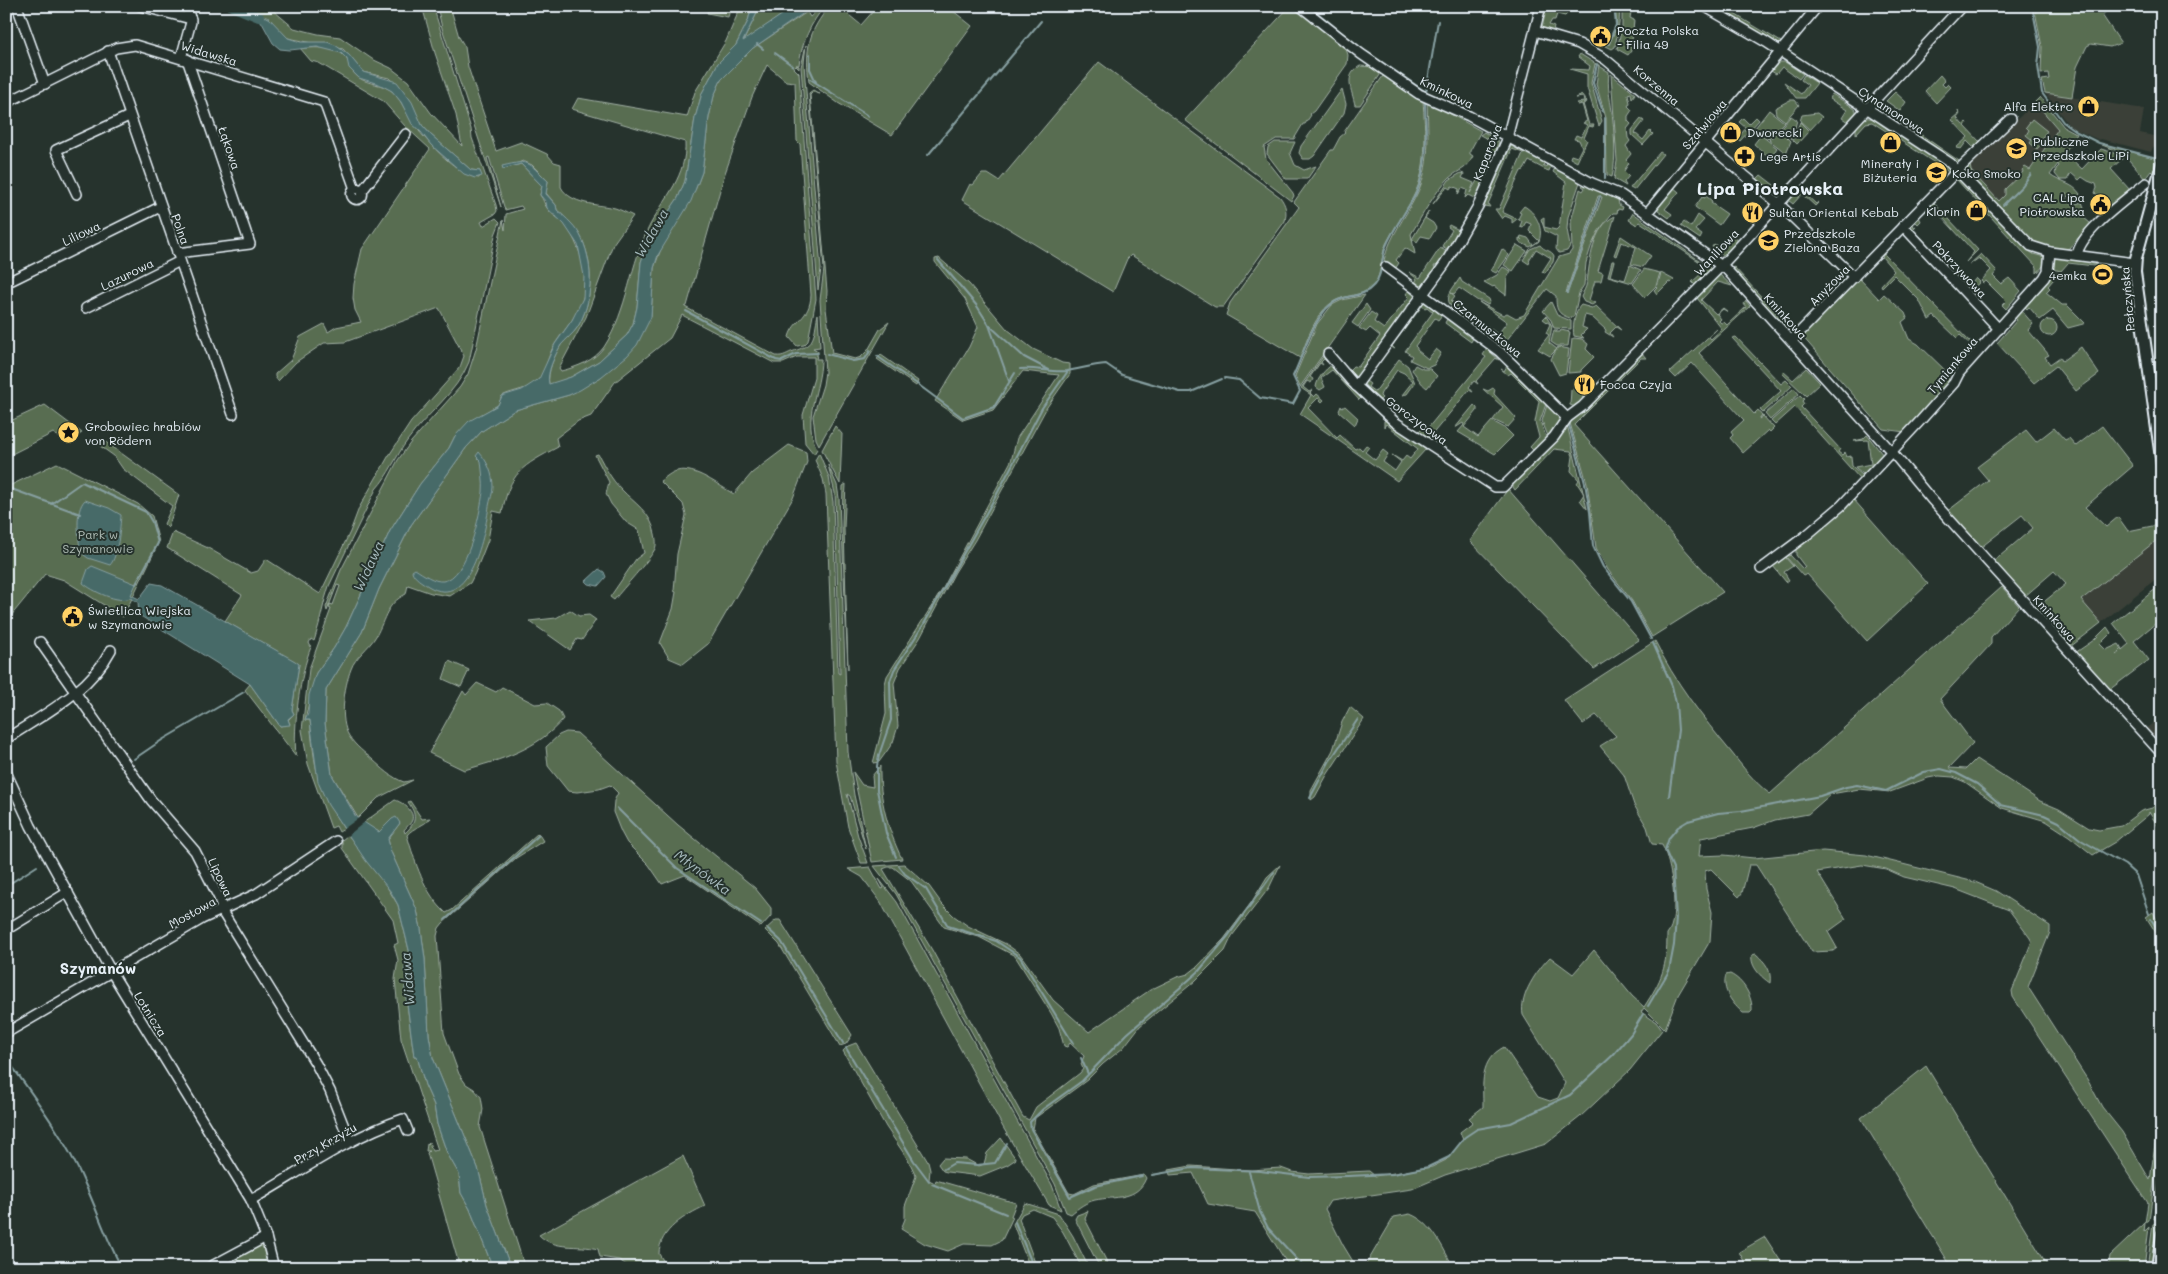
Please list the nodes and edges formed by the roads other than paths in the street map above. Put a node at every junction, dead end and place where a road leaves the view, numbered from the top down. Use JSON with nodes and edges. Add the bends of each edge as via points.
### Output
{"nodes":[{"id":1,"x":17,"y":6,"type":"edge"},
{"id":2,"x":140,"y":6,"type":"edge"},
{"id":3,"x":187,"y":6,"type":"edge"},
{"id":4,"x":1300,"y":6,"type":"edge"},
{"id":5,"x":1541,"y":6,"type":"edge"},
{"id":6,"x":1704,"y":6,"type":"edge"},
{"id":7,"x":1818,"y":6,"type":"edge"},
{"id":8,"x":1962,"y":6,"type":"edge"},
{"id":9,"x":191,"y":19,"type":"junction"},
{"id":10,"x":1535,"y":31,"type":"junction"},
{"id":11,"x":108,"y":51,"type":"junction"},
{"id":12,"x":1780,"y":52,"type":"junction"},
{"id":13,"x":184,"y":59,"type":"junction"},
{"id":14,"x":44,"y":84,"type":"junction"},
{"id":15,"x":6,"y":103,"type":"edge"},
{"id":16,"x":1866,"y":108,"type":"junction"},
{"id":17,"x":129,"y":116,"type":"junction"},
{"id":18,"x":2011,"y":119,"type":"dead end"},
{"id":19,"x":406,"y":134,"type":"dead end"},
{"id":20,"x":1507,"y":137,"type":"junction"},
{"id":21,"x":1705,"y":142,"type":"junction"},
{"id":22,"x":2162,"y":164,"type":"edge"},
{"id":23,"x":1958,"y":170,"type":"junction"},
{"id":24,"x":2146,"y":183,"type":"dead end"},
{"id":25,"x":77,"y":194,"type":"dead end"},
{"id":26,"x":1779,"y":204,"type":"junction"},
{"id":27,"x":160,"y":207,"type":"junction"},
{"id":28,"x":1647,"y":213,"type":"junction"},
{"id":29,"x":1903,"y":226,"type":"junction"},
{"id":30,"x":250,"y":244,"type":"joint"},
{"id":31,"x":2050,"y":252,"type":"junction"},
{"id":32,"x":2077,"y":255,"type":"junction"},
{"id":33,"x":179,"y":257,"type":"junction"},
{"id":34,"x":2135,"y":263,"type":"junction"},
{"id":35,"x":1722,"y":265,"type":"junction"},
{"id":36,"x":1386,"y":267,"type":"dead end"},
{"id":37,"x":1854,"y":277,"type":"junction"},
{"id":38,"x":12,"y":280,"type":"dead end"},
{"id":39,"x":1424,"y":294,"type":"junction"},
{"id":40,"x":86,"y":308,"type":"dead end"},
{"id":41,"x":1999,"y":328,"type":"junction"},
{"id":42,"x":1792,"y":340,"type":"junction"},
{"id":43,"x":1328,"y":354,"type":"dead end"},
{"id":44,"x":1356,"y":386,"type":"junction"},
{"id":45,"x":233,"y":414,"type":"dead end"},
{"id":46,"x":1567,"y":418,"type":"junction"},
{"id":47,"x":1892,"y":452,"type":"junction"},
{"id":48,"x":2162,"y":465,"type":"edge"},
{"id":49,"x":1503,"y":487,"type":"joint"},
{"id":50,"x":1761,"y":569,"type":"dead end"},
{"id":51,"x":40,"y":642,"type":"dead end"},
{"id":52,"x":111,"y":650,"type":"dead end"},
{"id":53,"x":77,"y":692,"type":"junction"},
{"id":54,"x":6,"y":739,"type":"edge"},
{"id":55,"x":2162,"y":754,"type":"edge"},
{"id":56,"x":6,"y":772,"type":"edge"},
{"id":57,"x":336,"y":841,"type":"dead end"},
{"id":58,"x":68,"y":892,"type":"junction"},
{"id":59,"x":222,"y":909,"type":"junction"},
{"id":60,"x":6,"y":930,"type":"edge"},
{"id":61,"x":112,"y":973,"type":"junction"},
{"id":62,"x":6,"y":1033,"type":"edge"},
{"id":63,"x":408,"y":1131,"type":"dead end"},
{"id":64,"x":350,"y":1142,"type":"junction"},
{"id":65,"x":251,"y":1200,"type":"junction"},
{"id":66,"x":2162,"y":1235,"type":"edge"},
{"id":67,"x":266,"y":1237,"type":"junction"},
{"id":68,"x":208,"y":1268,"type":"edge"},
{"id":69,"x":274,"y":1268,"type":"edge"},
{"id":70,"x":2157,"y":1268,"type":"edge"}],
"edges":[{"from":1,"to":14,"type":"street"},
{"from":2,"to":9,"type":"street"},
{"from":3,"to":9,"type":"street"},
{"from":4,"to":20,"type":"street","name":"Kminkowa","via":[[1347,45],[1419,94]]},
{"from":5,"to":10,"type":"street","name":"Kaparowa"},
{"from":6,"to":12,"type":"street","name":"Cynamonowa"},
{"from":7,"to":12,"type":"street","name":"Szałwiowa"},
{"from":8,"to":16,"type":"street","name":"Waniliowa"},
{"from":9,"to":13,"type":"street"},
{"from":10,"to":20,"type":"street","name":"Kaparowa"},
{"from":10,"to":21,"type":"street","name":"Korzenna","via":[[1579,44],[1600,55]]},
{"from":11,"to":13,"type":"street","name":"Widawska","via":[[135,45]]},
{"from":11,"to":14,"type":"street","name":"Widawska"},
{"from":11,"to":17,"type":"street","name":"Polna"},
{"from":12,"to":16,"type":"street","name":"Cynamonowa"},
{"from":12,"to":21,"type":"street","name":"Szałwiowa"},
{"from":13,"to":19,"type":"street","name":"Widawska","via":[[324,102],[358,190]]},
{"from":13,"to":30,"type":"street","name":"Łąkowa"},
{"from":14,"to":15,"type":"street","name":"Widawska"},
{"from":16,"to":23,"type":"street","name":"Cynamonowa"},
{"from":16,"to":26,"type":"street","name":"Waniliowa"},
{"from":17,"to":25,"type":"street","via":[[56,150]]},
{"from":17,"to":27,"type":"street","name":"Polna"},
{"from":18,"to":23,"type":"street","name":"Anyżowa"},
{"from":20,"to":28,"type":"street","name":"Kminkowa","via":[[1621,196]]},
{"from":20,"to":39,"type":"street","name":"Kaparowa","via":[[1475,213]]},
{"from":21,"to":26,"type":"street","name":"Korzenna"},
{"from":21,"to":28,"type":"street","name":"Szałwiowa"},
{"from":22,"to":34,"type":"main road","name":"Pełczyńska"},
{"from":23,"to":29,"type":"street","name":"Anyżowa"},
{"from":23,"to":31,"type":"street","name":"Cynamonowa","via":[[2027,244]]},
{"from":24,"to":32,"type":"street","via":[[2085,237]]},
{"from":26,"to":35,"type":"street","name":"Waniliowa"},
{"from":26,"to":37,"type":"street","name":"Korzenna"},
{"from":27,"to":33,"type":"street","name":"Polna"},
{"from":27,"to":38,"type":"street","name":"Liliowa"},
{"from":28,"to":35,"type":"street","name":"Kminkowa"},
{"from":29,"to":37,"type":"street","name":"Anyżowa"},
{"from":29,"to":41,"type":"street","name":"Pokrzywowa"},
{"from":30,"to":33,"type":"street","name":"Lazurowa"},
{"from":31,"to":32,"type":"street"},
{"from":31,"to":41,"type":"street","name":"Tymiankowa","via":[[2046,275]]},
{"from":32,"to":34,"type":"street"},
{"from":33,"to":40,"type":"street","name":"Lazurowa"},
{"from":33,"to":45,"type":"street","name":"Polna"},
{"from":34,"to":48,"type":"main road","name":"Pełczyńska","via":[[2136,290]]},
{"from":35,"to":42,"type":"street","name":"Kminkowa"},
{"from":35,"to":46,"type":"street","name":"Waniliowa","via":[[1583,406]]},
{"from":36,"to":39,"type":"street","name":"Czarnuszkowa"},
{"from":37,"to":42,"type":"street","name":"Anyżowa"},
{"from":39,"to":44,"type":"street","name":"Kaparowa"},
{"from":39,"to":46,"type":"street","name":"Czarnuszkowa","via":[[1500,352]]},
{"from":41,"to":47,"type":"street","name":"Tymiankowa"},
{"from":42,"to":47,"type":"street","name":"Kminkowa"},
{"from":43,"to":44,"type":"street","name":"Gorczycowa"},
{"from":44,"to":49,"type":"street","name":"Gorczycowa","via":[[1413,435],[1495,487]]},
{"from":46,"to":49,"type":"street","name":"Waniliowa","via":[[1554,437]]},
{"from":47,"to":50,"type":"street","name":"Tymiankowa","via":[[1838,508]]},
{"from":47,"to":55,"type":"street","name":"Kminkowa","via":[[1931,500]]},
{"from":51,"to":53,"type":"street","name":"Lipowa"},
{"from":52,"to":53,"type":"street","via":[[100,668]]},
{"from":53,"to":54,"type":"street"},
{"from":53,"to":59,"type":"street","name":"Lipowa","via":[[151,800],[195,851]]},
{"from":56,"to":58,"type":"street","name":"Lotnicza","via":[[31,826]]},
{"from":57,"to":59,"type":"street","name":"Mostowa","via":[[256,894]]},
{"from":58,"to":60,"type":"street"},
{"from":58,"to":61,"type":"street","name":"Lotnicza"},
{"from":59,"to":61,"type":"street","name":"Mostowa"},
{"from":59,"to":64,"type":"street","name":"Lipowa","via":[[316,1064]]},
{"from":61,"to":62,"type":"street","name":"Mostowa"},
{"from":61,"to":65,"type":"street","name":"Lotnicza"},
{"from":63,"to":64,"type":"street","name":"Przy Krzyżu","via":[[403,1119]]},
{"from":64,"to":65,"type":"street","name":"Przy Krzyżu"},
{"from":65,"to":67,"type":"street","name":"Lotnicza"},
{"from":66,"to":70,"type":"main road"},
{"from":67,"to":68,"type":"street"},
{"from":67,"to":69,"type":"street","name":"Lotnicza"}]}
